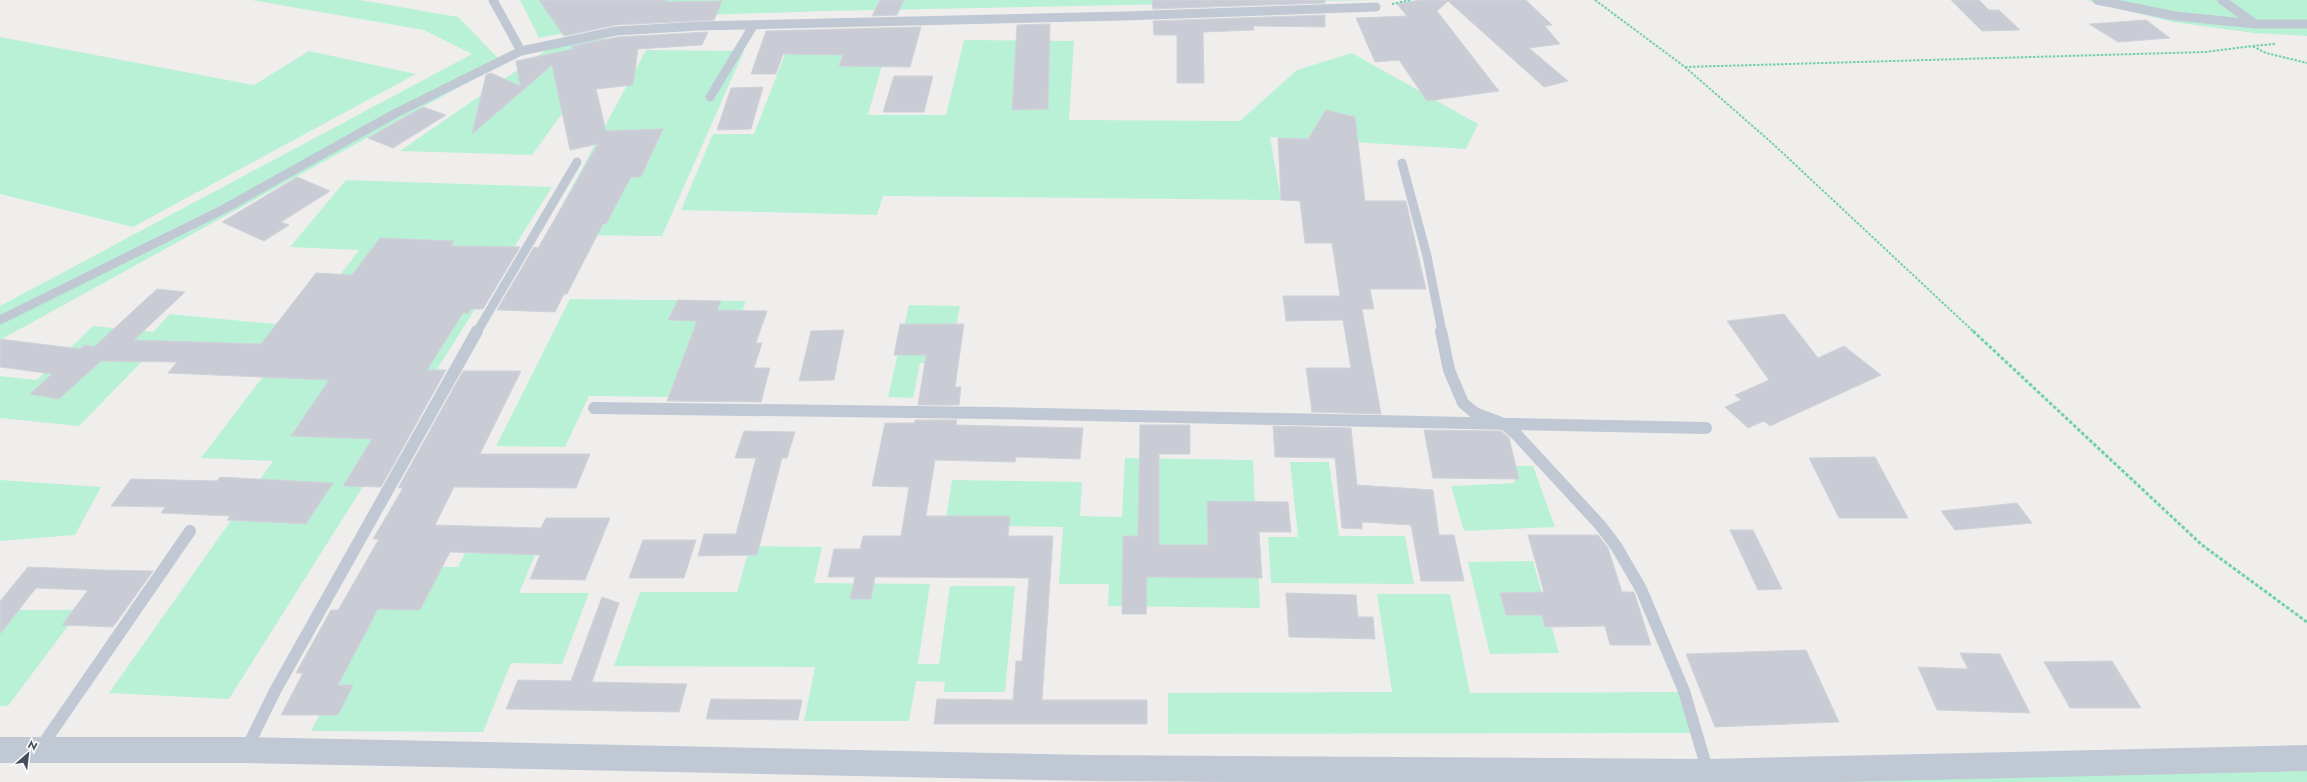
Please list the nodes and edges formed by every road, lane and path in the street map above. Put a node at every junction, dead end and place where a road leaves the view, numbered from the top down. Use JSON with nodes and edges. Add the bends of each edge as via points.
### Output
{"nodes":[{"id":1,"x":493,"y":0,"type":"edge"},
{"id":2,"x":1594,"y":0,"type":"edge"},
{"id":3,"x":2097,"y":0,"type":"edge"},
{"id":4,"x":2222,"y":0,"type":"edge"},
{"id":5,"x":1376,"y":7,"type":"dead end"},
{"id":6,"x":2254,"y":24,"type":"junction"},
{"id":7,"x":2307,"y":24,"type":"edge"},
{"id":8,"x":753,"y":26,"type":"junction"},
{"id":9,"x":2280,"y":43,"type":"dead end"},
{"id":10,"x":2252,"y":46,"type":"junction"},
{"id":11,"x":521,"y":51,"type":"junction"},
{"id":12,"x":2307,"y":63,"type":"edge"},
{"id":13,"x":1685,"y":67,"type":"junction"},
{"id":14,"x":710,"y":97,"type":"dead end"},
{"id":15,"x":577,"y":162,"type":"dead end"},
{"id":16,"x":1402,"y":163,"type":"dead end"},
{"id":17,"x":0,"y":320,"type":"edge"},
{"id":18,"x":594,"y":408,"type":"dead end"},
{"id":19,"x":1504,"y":424,"type":"junction"},
{"id":20,"x":1706,"y":428,"type":"dead end"},
{"id":21,"x":190,"y":531,"type":"dead end"},
{"id":22,"x":2307,"y":622,"type":"edge"},
{"id":23,"x":0,"y":750,"type":"edge"},
{"id":24,"x":39,"y":750,"type":"junction"},
{"id":25,"x":246,"y":750,"type":"junction"},
{"id":26,"x":2307,"y":758,"type":"edge"},
{"id":27,"x":1708,"y":772,"type":"junction"},
{"id":28,"x":1092,"y":775,"type":"edge"},
{"id":29,"x":1767,"y":777,"type":"edge"}],
"edges":[{"from":1,"to":11,"type":"lane"},
{"from":2,"to":13,"type":"path"},
{"from":3,"to":6,"type":"lane","via":[[2229,23]]},
{"from":4,"to":6,"type":"lane"},
{"from":5,"to":8,"type":"lane"},
{"from":6,"to":7,"type":"lane"},
{"from":8,"to":11,"type":"lane","via":[[616,31]]},
{"from":8,"to":14,"type":"lane"},
{"from":9,"to":10,"type":"path"},
{"from":10,"to":12,"type":"path","via":[[2266,53]]},
{"from":10,"to":13,"type":"path","via":[[2197,52]]},
{"from":11,"to":17,"type":"lane","via":[[396,113],[224,209]]},
{"from":13,"to":22,"type":"path","via":[[1772,143],[2202,545]]},
{"from":15,"to":25,"type":"lane","via":[[488,312],[275,691]]},
{"from":16,"to":19,"type":"lane","via":[[1430,269],[1449,370],[1463,403],[1475,413]]},
{"from":18,"to":19,"type":"lane"},
{"from":19,"to":20,"type":"lane"},
{"from":19,"to":27,"type":"lane","via":[[1600,525],[1616,546],[1641,589],[1684,691]]},
{"from":21,"to":24,"type":"lane"},
{"from":23,"to":24,"type":"street"},
{"from":24,"to":25,"type":"street"},
{"from":25,"to":28,"type":"street"},
{"from":26,"to":29,"type":"street"},
{"from":27,"to":28,"type":"street"},
{"from":27,"to":29,"type":"street"}]}
